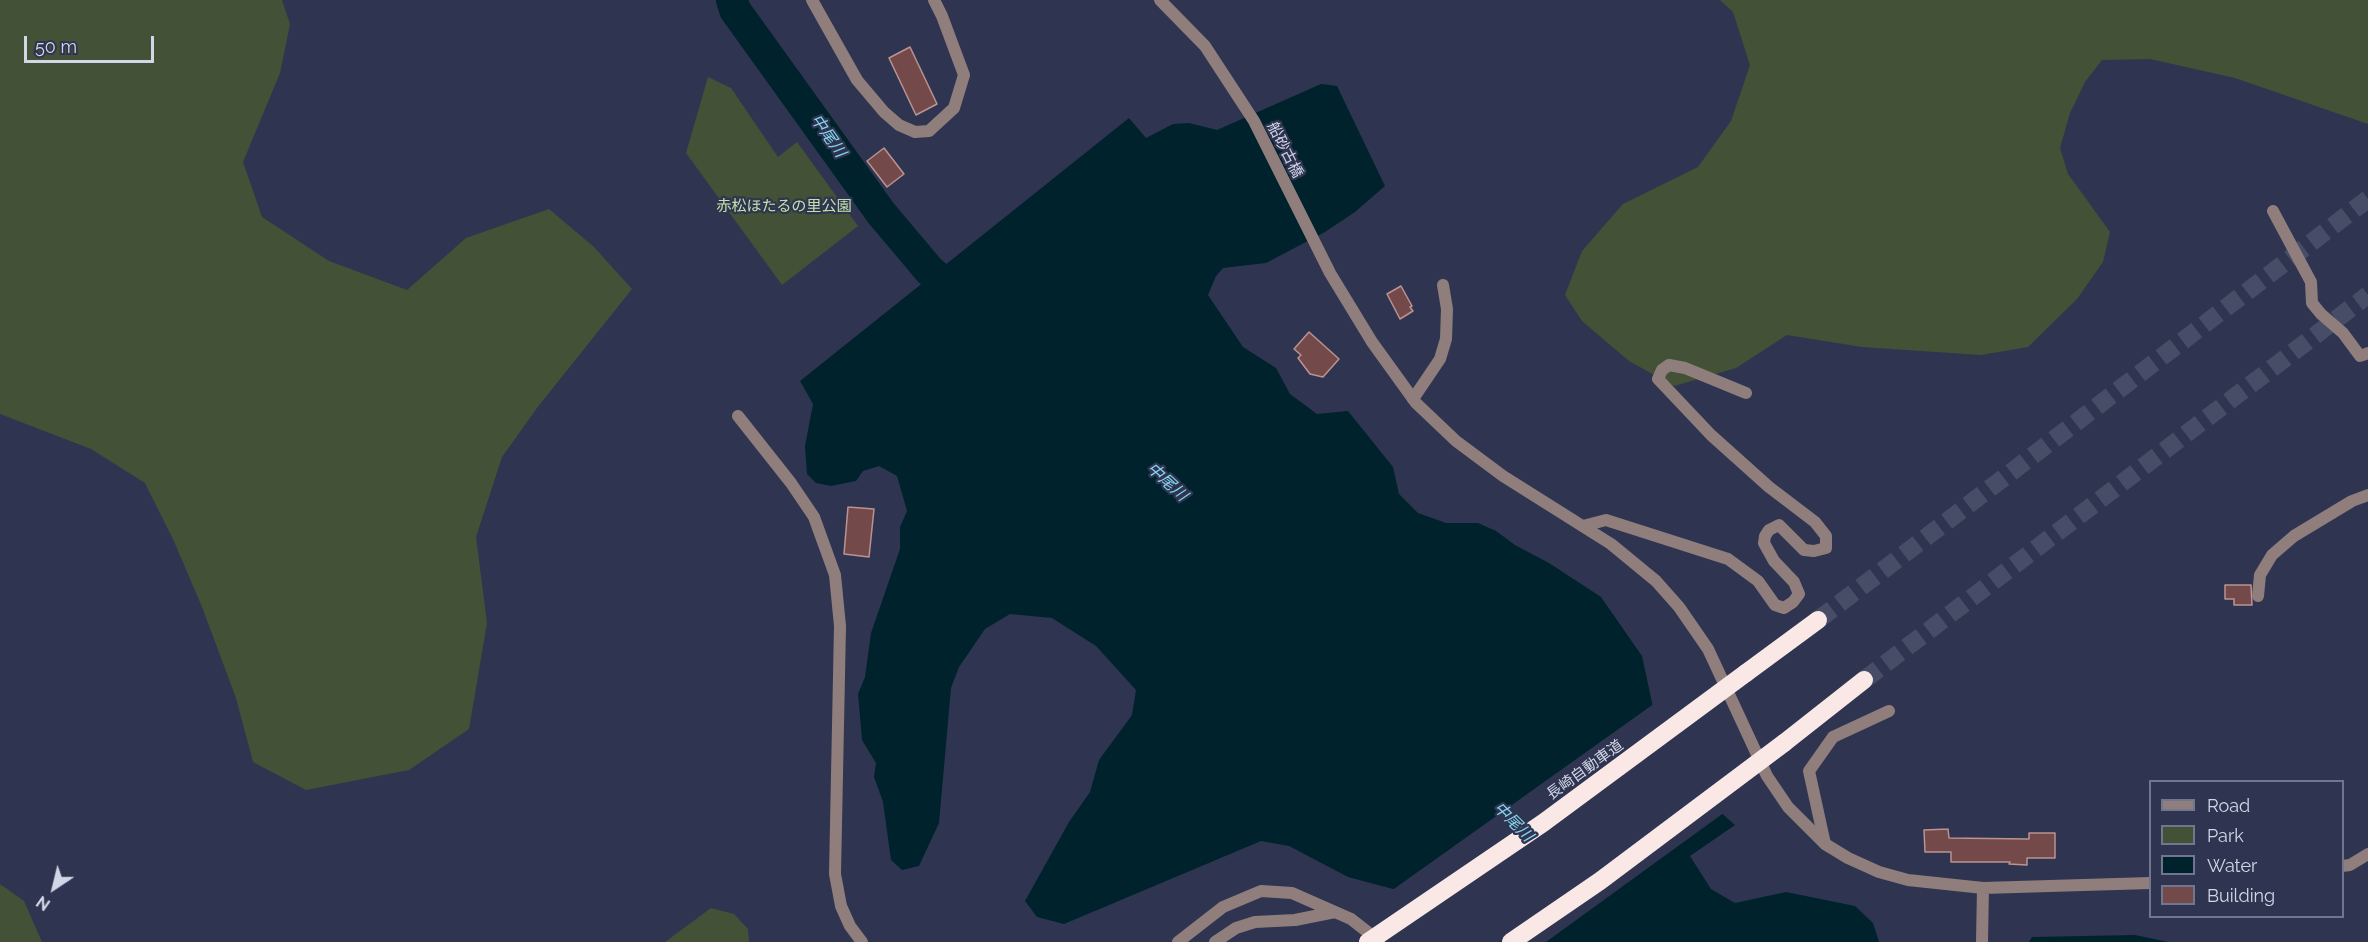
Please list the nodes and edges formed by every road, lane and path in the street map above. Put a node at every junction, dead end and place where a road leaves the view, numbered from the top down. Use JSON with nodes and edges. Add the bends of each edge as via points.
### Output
{"nodes":[{"id":1,"x":813,"y":0,"type":"edge"},
{"id":2,"x":934,"y":0,"type":"edge"},
{"id":3,"x":1160,"y":0,"type":"edge"},
{"id":4,"x":2273,"y":211,"type":"dead end"},
{"id":5,"x":1443,"y":285,"type":"dead end"},
{"id":6,"x":2368,"y":353,"type":"edge"},
{"id":7,"x":1746,"y":393,"type":"dead end"},
{"id":8,"x":1413,"y":399,"type":"junction"},
{"id":9,"x":738,"y":416,"type":"dead end"},
{"id":10,"x":2368,"y":495,"type":"edge"},
{"id":11,"x":1584,"y":526,"type":"junction"},
{"id":12,"x":2258,"y":596,"type":"dead end"},
{"id":13,"x":1818,"y":620,"type":"tunnel mouth"},
{"id":14,"x":1864,"y":680,"type":"tunnel mouth"},
{"id":15,"x":1889,"y":711,"type":"dead end"},
{"id":16,"x":1825,"y":844,"type":"junction"},
{"id":17,"x":2368,"y":854,"type":"edge"},
{"id":18,"x":2344,"y":866,"type":"edge"},
{"id":19,"x":2149,"y":883,"type":"edge"},
{"id":20,"x":1983,"y":888,"type":"junction"},
{"id":21,"x":1335,"y":912,"type":"junction"},
{"id":22,"x":862,"y":942,"type":"edge"},
{"id":23,"x":1178,"y":942,"type":"edge"},
{"id":24,"x":1215,"y":942,"type":"edge"},
{"id":25,"x":1368,"y":942,"type":"edge"},
{"id":26,"x":1379,"y":942,"type":"edge"},
{"id":27,"x":1510,"y":942,"type":"edge"},
{"id":28,"x":1982,"y":942,"type":"edge"}],
"edges":[{"from":1,"to":2,"type":"street","via":[[857,80],[884,112],[915,132],[929,131],[954,108],[964,75]]},
{"from":3,"to":8,"type":"street","name":"船砂古橋","via":[[1204,46],[1254,121],[1330,273]]},
{"from":4,"to":6,"type":"street","via":[[2311,282],[2312,303],[2360,356]]},
{"from":5,"to":8,"type":"street","via":[[1446,339],[1440,359]]},
{"from":7,"to":11,"type":"street","via":[[1669,364],[1658,379],[1711,435],[1815,522],[1826,536],[1826,548],[1814,551],[1804,550],[1779,525],[1765,536],[1764,543],[1774,561],[1794,582],[1799,594],[1793,602],[1784,608],[1775,605],[1758,581],[1728,559],[1606,520]]},
{"from":8,"to":11,"type":"street","name":"船砂古橋","via":[[1456,441],[1503,476]]},
{"from":9,"to":22,"type":"street","via":[[814,517],[835,575],[840,626],[835,874],[841,906]]},
{"from":10,"to":12,"type":"street","via":[[2294,536],[2272,555],[2260,575]]},
{"from":11,"to":16,"type":"street","name":"船砂古橋","via":[[1656,581],[1679,607],[1708,649],[1767,776],[1788,807]]},
{"from":13,"to":25,"type":"highway","name":"長崎自動車道","bridge":true,"via":[[1543,823]]},
{"from":14,"to":27,"type":"highway","bridge":true,"via":[[1600,881]]},
{"from":15,"to":16,"type":"street","via":[[1833,737],[1809,771]]},
{"from":16,"to":20,"type":"street","name":"船砂古橋","via":[[1879,872],[1908,880]]},
{"from":17,"to":18,"type":"street"},
{"from":19,"to":20,"type":"street","name":"船砂古橋"},
{"from":20,"to":28,"type":"street"},
{"from":21,"to":23,"type":"street","via":[[1292,893],[1261,891],[1223,907]]},
{"from":21,"to":24,"type":"street","via":[[1255,922],[1236,928]]},
{"from":21,"to":26,"type":"street","via":[[1351,919]]}]}
